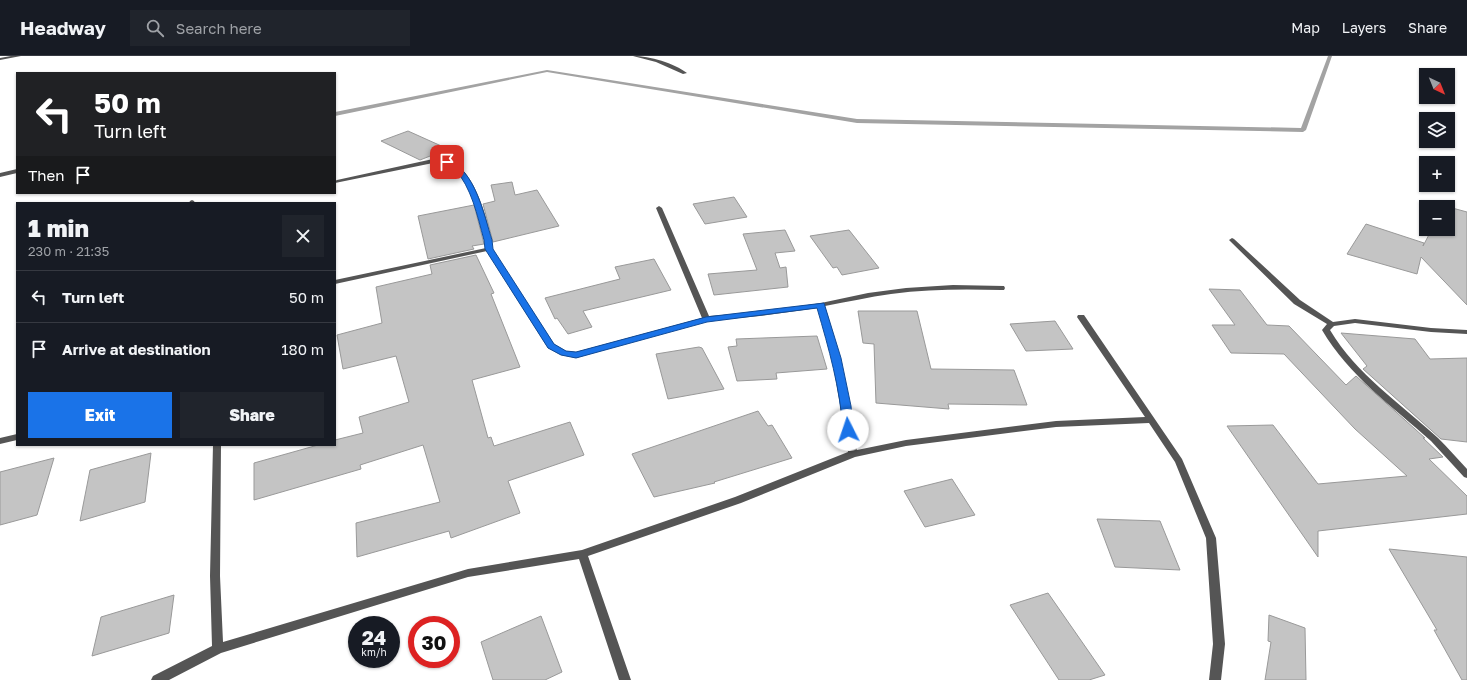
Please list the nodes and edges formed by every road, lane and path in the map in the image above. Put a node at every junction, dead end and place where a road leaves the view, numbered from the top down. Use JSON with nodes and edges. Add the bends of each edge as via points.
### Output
{"nodes":[{"id":1,"x":19,"y":56,"type":"edge"},
{"id":2,"x":635,"y":56,"type":"edge"},
{"id":3,"x":0,"y":59,"type":"edge"},
{"id":4,"x":685,"y":73,"type":"dead end"},
{"id":5,"x":16,"y":171,"type":"edge"},
{"id":6,"x":0,"y":175,"type":"edge"},
{"id":7,"x":337,"y":182,"type":"dead end"},
{"id":8,"x":659,"y":208,"type":"dead end"},
{"id":9,"x":1232,"y":240,"type":"dead end"},
{"id":10,"x":489,"y":249,"type":"junction"},
{"id":11,"x":336,"y":282,"type":"edge"},
{"id":12,"x":1001,"y":288,"type":"dead end"},
{"id":13,"x":821,"y":305,"type":"junction"},
{"id":14,"x":1081,"y":317,"type":"dead end"},
{"id":15,"x":706,"y":319,"type":"junction"},
{"id":16,"x":1332,"y":324,"type":"junction"},
{"id":17,"x":1467,"y":332,"type":"edge"},
{"id":18,"x":1151,"y":420,"type":"junction"},
{"id":19,"x":16,"y":437,"type":"edge"},
{"id":20,"x":0,"y":441,"type":"edge"},
{"id":21,"x":217,"y":446,"type":"edge"},
{"id":22,"x":853,"y":454,"type":"junction"},
{"id":23,"x":1467,"y":475,"type":"edge"},
{"id":24,"x":582,"y":554,"type":"junction"},
{"id":25,"x":218,"y":649,"type":"junction"},
{"id":26,"x":157,"y":680,"type":"edge"},
{"id":27,"x":625,"y":680,"type":"edge"},
{"id":28,"x":1215,"y":680,"type":"edge"}],
"edges":[{"from":1,"to":3,"type":"street"},
{"from":2,"to":4,"type":"street","via":[[657,61]]},
{"from":5,"to":6,"type":"street"},
{"from":7,"to":10,"type":"street","via":[[433,161],[447,162],[456,166],[471,187]]},
{"from":8,"to":15,"type":"street"},
{"from":9,"to":16,"type":"street","via":[[1296,302]]},
{"from":10,"to":11,"type":"street"},
{"from":10,"to":15,"type":"street","via":[[551,346],[564,353],[576,355]]},
{"from":12,"to":13,"type":"street","via":[[913,289]]},
{"from":13,"to":15,"type":"street"},
{"from":13,"to":22,"type":"street","via":[[836,358]]},
{"from":14,"to":18,"type":"street"},
{"from":16,"to":17,"type":"street","via":[[1355,321]]},
{"from":16,"to":23,"type":"street","via":[[1326,330],[1333,343],[1372,384],[1431,436]]},
{"from":18,"to":22,"type":"street","via":[[1056,424],[906,443]]},
{"from":18,"to":28,"type":"street","via":[[1179,461],[1211,538],[1219,644]]},
{"from":19,"to":20,"type":"street"},
{"from":21,"to":25,"type":"street","via":[[215,576]]},
{"from":22,"to":24,"type":"street","via":[[738,500]]},
{"from":24,"to":25,"type":"street","via":[[468,573]]},
{"from":24,"to":27,"type":"street"},
{"from":25,"to":26,"type":"street"}]}
